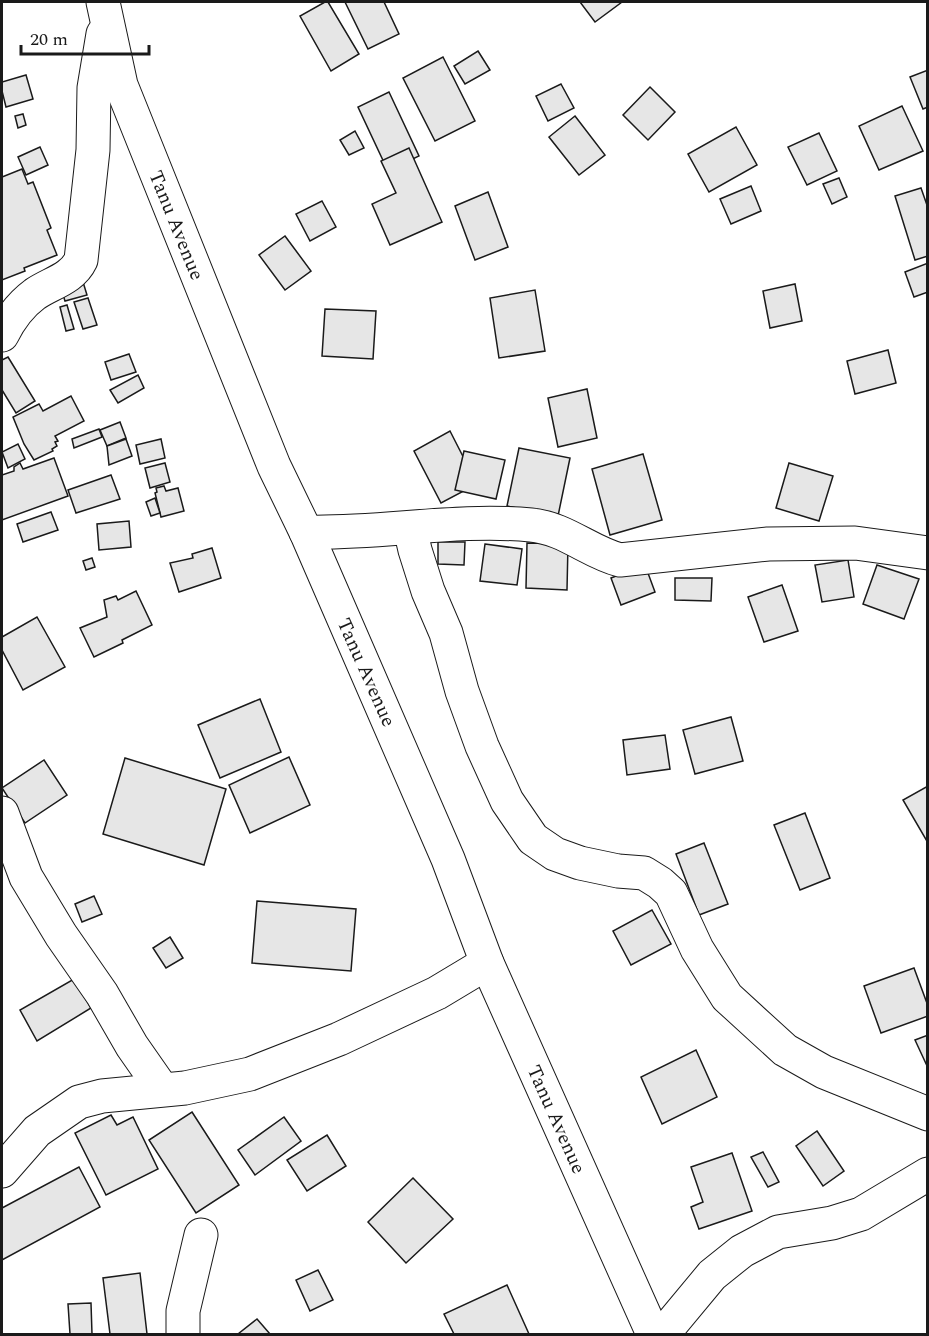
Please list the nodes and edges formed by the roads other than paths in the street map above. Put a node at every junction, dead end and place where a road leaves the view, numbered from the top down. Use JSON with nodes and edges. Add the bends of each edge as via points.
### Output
{"nodes":[{"id":1,"x":105,"y":10,"type":"edge"},
{"id":2,"x":2,"y":335,"type":"edge"},
{"id":3,"x":410,"y":528,"type":"junction"},
{"id":4,"x":306,"y":532,"type":"junction"},
{"id":5,"x":927,"y":553,"type":"edge"},
{"id":6,"x":2,"y":813,"type":"edge"},
{"id":7,"x":487,"y":963,"type":"junction"},
{"id":8,"x":162,"y":1089,"type":"junction"},
{"id":9,"x":927,"y":1114,"type":"edge"},
{"id":10,"x":2,"y":1171,"type":"edge"},
{"id":11,"x":927,"y":1174,"type":"edge"},
{"id":12,"x":201,"y":1235,"type":"dead end"},
{"id":13,"x":183,"y":1335,"type":"edge"},
{"id":14,"x":653,"y":1335,"type":"edge"},
{"id":15,"x":663,"y":1335,"type":"edge"}],
"edges":[{"from":1,"to":2,"type":"street","via":[[94,88],[93,150],[81,260],[74,271],[26,302]]},
{"from":1,"to":4,"type":"street","name":"Tanu Avenue","via":[[121,85],[274,466]]},
{"from":3,"to":4,"type":"street"},
{"from":3,"to":5,"type":"street","via":[[483,523],[532,525],[567,534],[604,556],[620,560],[768,544],[855,543]]},
{"from":3,"to":9,"type":"street","via":[[482,746],[507,801],[533,839],[555,854],[580,863],[644,873],[660,883],[671,893],[697,950],[727,997],[785,1050],[824,1072]]},
{"from":4,"to":7,"type":"street","name":"Tanu Avenue","via":[[448,858]]},
{"from":6,"to":8,"type":"street","via":[[26,877]]},
{"from":7,"to":8,"type":"street","via":[[436,993],[339,1039],[250,1074]]},
{"from":7,"to":14,"type":"street","name":"Tanu Avenue"},
{"from":8,"to":10,"type":"street","via":[[79,1102],[37,1131]]},
{"from":11,"to":15,"type":"street","via":[[861,1214],[778,1232],[742,1251],[712,1275]]},
{"from":12,"to":13,"type":"street","via":[[183,1311]]}]}
